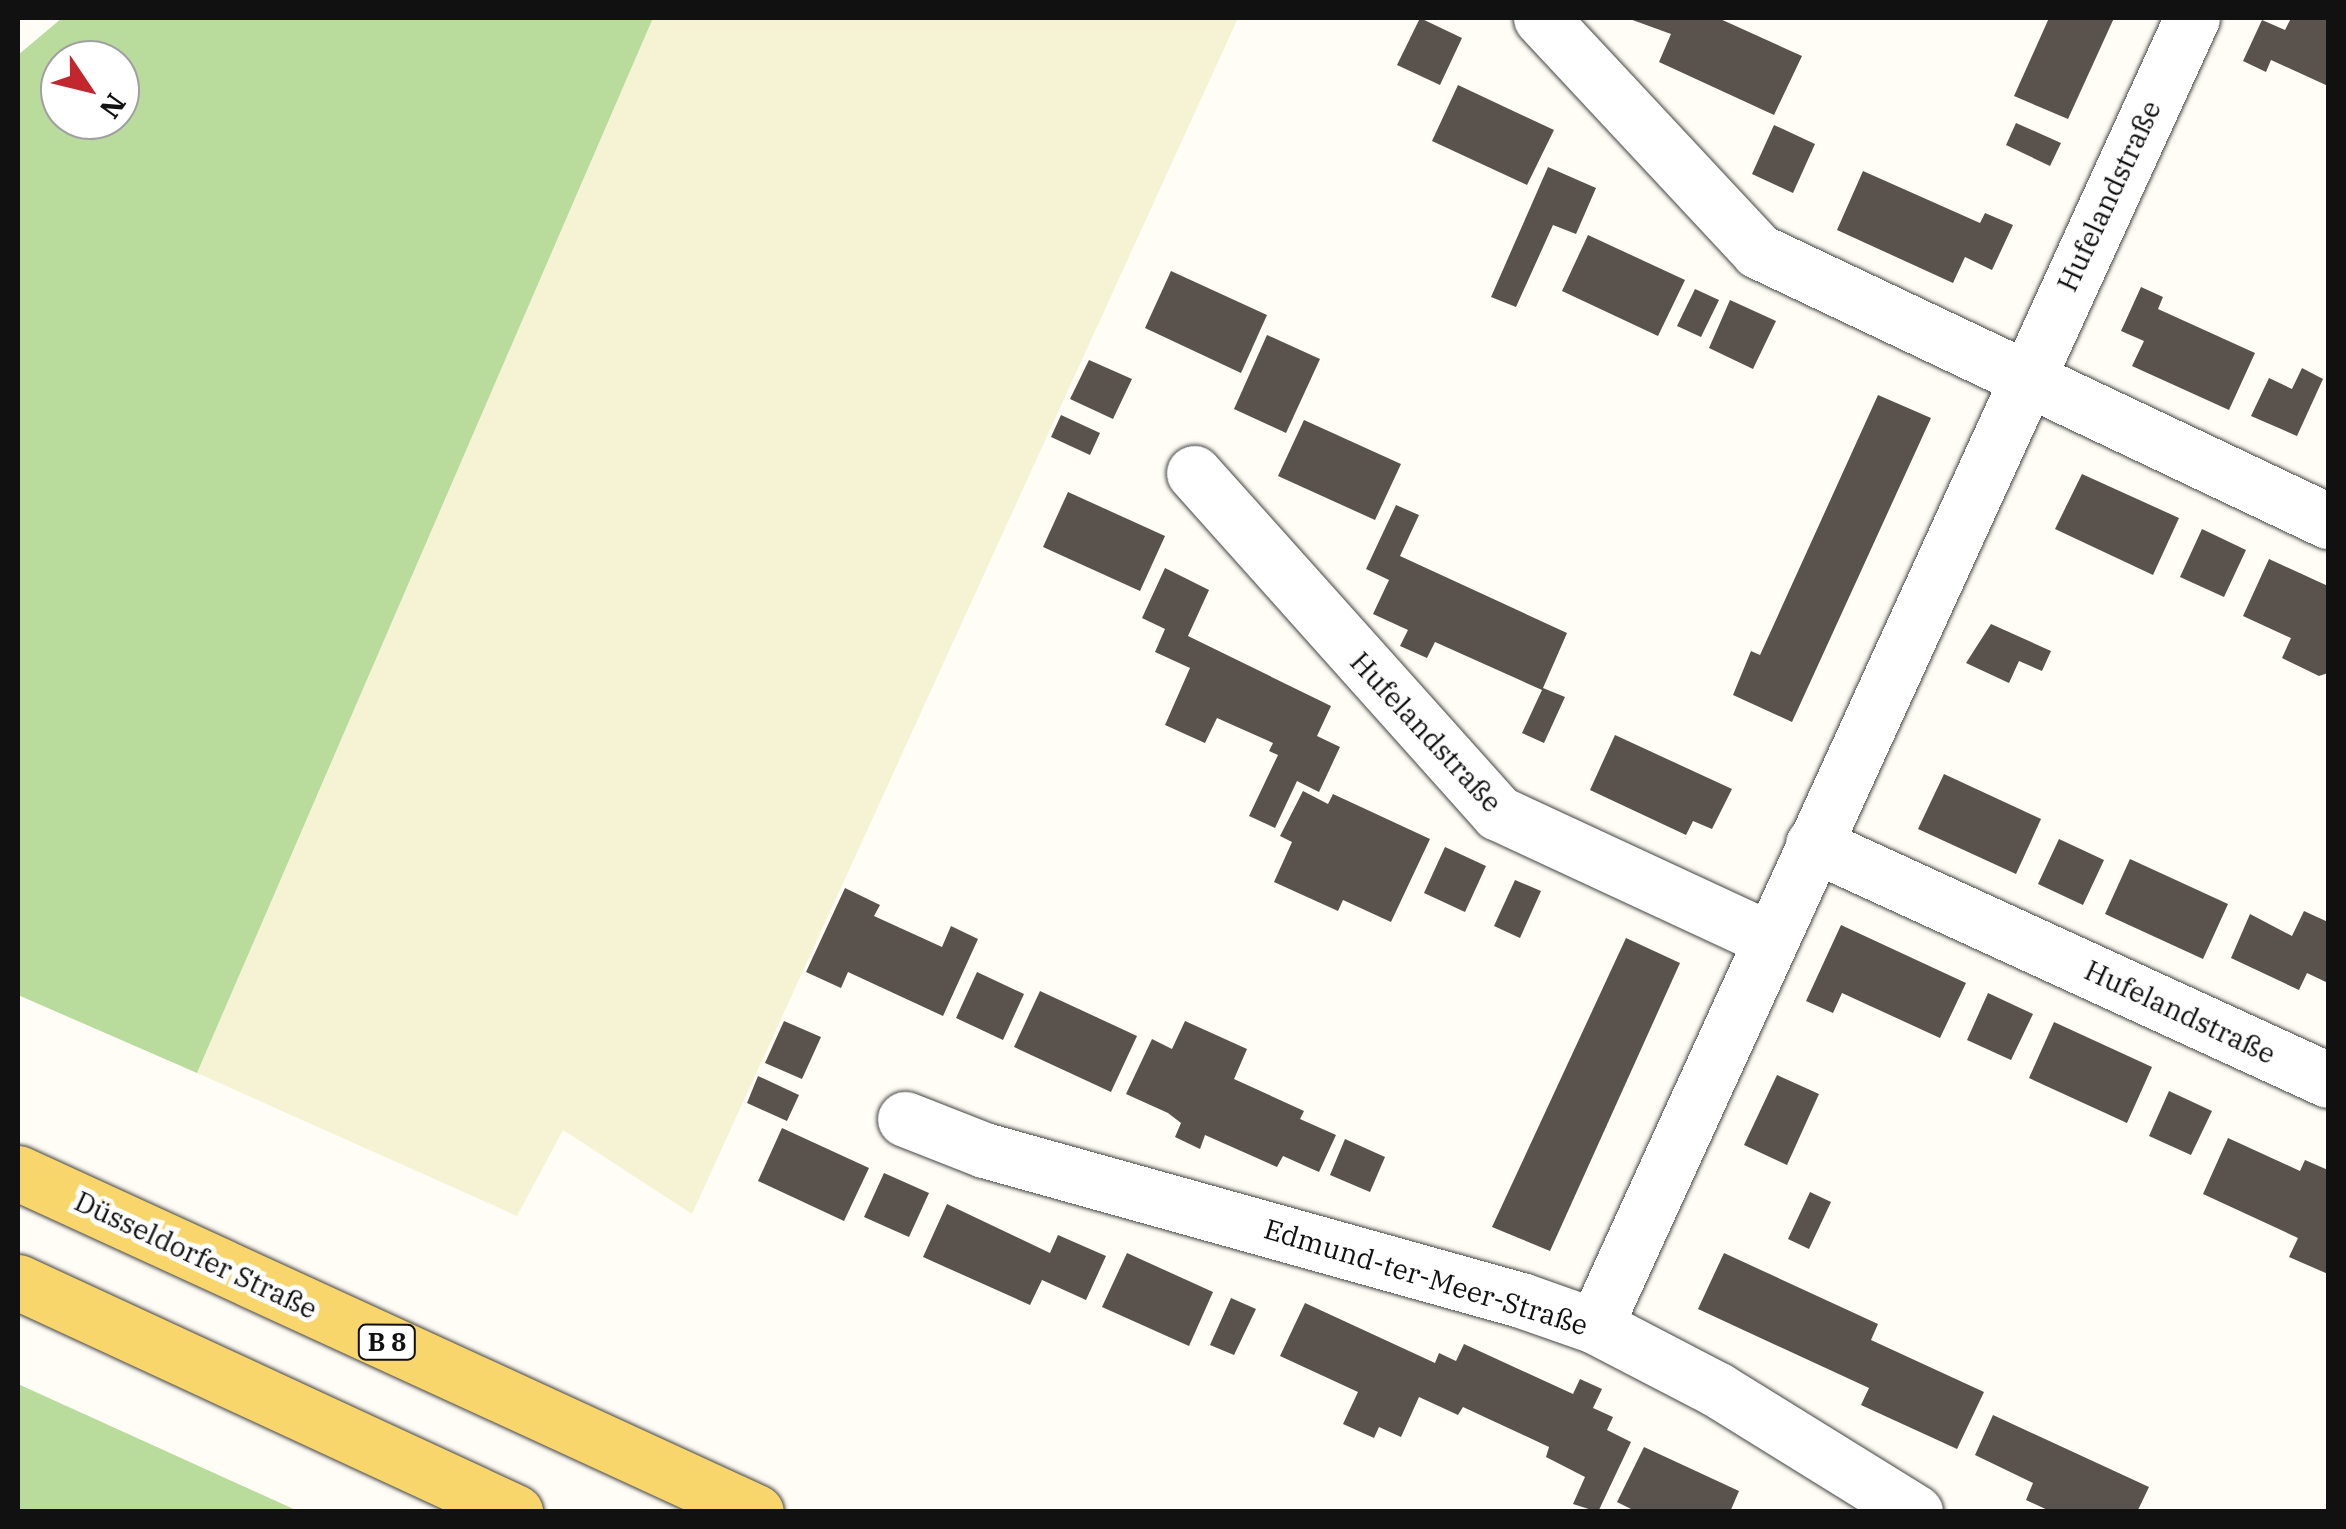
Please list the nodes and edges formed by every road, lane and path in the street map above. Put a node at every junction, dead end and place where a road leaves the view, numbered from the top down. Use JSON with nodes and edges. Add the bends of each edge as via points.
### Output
{"nodes":[{"id":1,"x":1542,"y":18,"type":"edge"},
{"id":2,"x":2192,"y":18,"type":"edge"},
{"id":3,"x":2027,"y":375,"type":"junction"},
{"id":4,"x":1194,"y":473,"type":"dead end"},
{"id":5,"x":2328,"y":521,"type":"edge"},
{"id":6,"x":1813,"y":844,"type":"junction"},
{"id":7,"x":1770,"y":939,"type":"junction"},
{"id":8,"x":2328,"y":1080,"type":"edge"},
{"id":9,"x":905,"y":1118,"type":"dead end"},
{"id":10,"x":18,"y":1173,"type":"edge"},
{"id":11,"x":18,"y":1282,"type":"edge"},
{"id":12,"x":1595,"y":1326,"type":"junction"},
{"id":13,"x":516,"y":1512,"type":"edge"},
{"id":14,"x":756,"y":1512,"type":"edge"},
{"id":15,"x":1915,"y":1512,"type":"edge"}],
"edges":[{"from":1,"to":3,"type":"street","via":[[1758,252]]},
{"from":2,"to":3,"type":"street","name":"Hufelandstraße"},
{"from":3,"to":5,"type":"street"},
{"from":3,"to":6,"type":"street","name":"Hufelandstraße"},
{"from":4,"to":7,"type":"street","name":"Hufelandstraße","via":[[1498,813]]},
{"from":6,"to":7,"type":"street","name":"Hufelandstraße"},
{"from":6,"to":8,"type":"street","name":"Hufelandstraße"},
{"from":7,"to":12,"type":"street","name":"Hufelandstraße"},
{"from":9,"to":12,"type":"street","name":"Edmund-ter-Meer-Straße","via":[[984,1150]]},
{"from":10,"to":14,"type":"main road","name":"Düsseldorfer Straße","number":"B 8"},
{"from":11,"to":13,"type":"main road"},
{"from":12,"to":15,"type":"street","name":"Edmund-ter-Meer-Straße","via":[[1718,1390]]}]}
